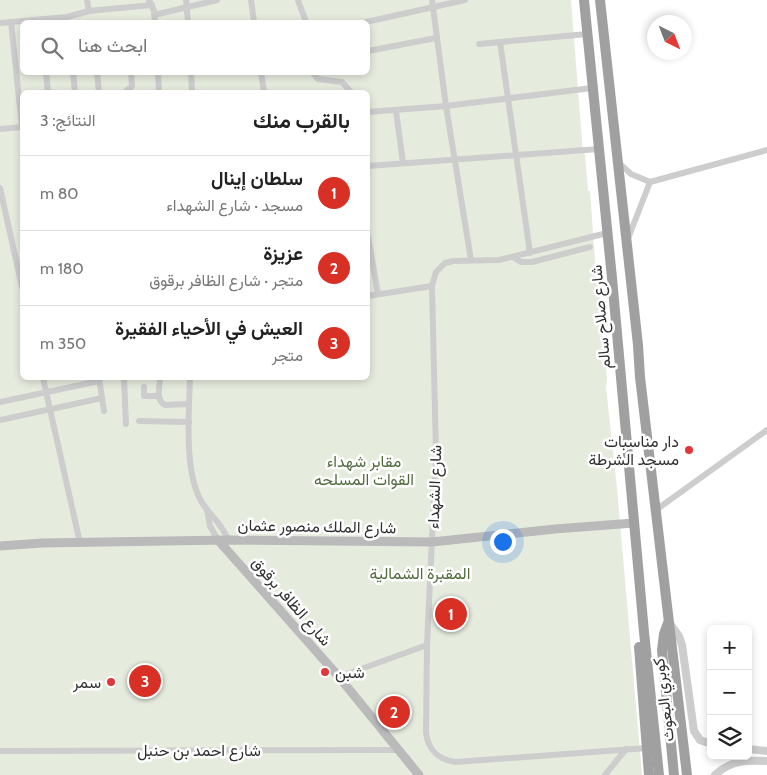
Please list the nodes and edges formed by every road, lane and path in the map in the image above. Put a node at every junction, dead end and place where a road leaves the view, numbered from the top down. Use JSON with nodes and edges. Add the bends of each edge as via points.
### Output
{"nodes":[{"id":1,"x":87,"y":0,"type":"edge"},
{"id":2,"x":217,"y":0,"type":"edge"},
{"id":3,"x":251,"y":0,"type":"edge"},
{"id":4,"x":298,"y":0,"type":"edge"},
{"id":5,"x":465,"y":0,"type":"edge"},
{"id":6,"x":584,"y":0,"type":"edge"},
{"id":7,"x":600,"y":0,"type":"edge"},
{"id":8,"x":150,"y":2,"type":"edge"},
{"id":9,"x":186,"y":4,"type":"edge"},
{"id":10,"x":432,"y":4,"type":"edge"},
{"id":11,"x":89,"y":11,"type":"junction"},
{"id":12,"x":154,"y":15,"type":"junction"},
{"id":13,"x":67,"y":20,"type":"edge"},
{"id":14,"x":155,"y":20,"type":"edge"},
{"id":15,"x":188,"y":20,"type":"edge"},
{"id":16,"x":254,"y":20,"type":"edge"},
{"id":17,"x":305,"y":20,"type":"edge"},
{"id":18,"x":370,"y":21,"type":"edge"},
{"id":19,"x":11,"y":22,"type":"junction"},
{"id":20,"x":20,"y":22,"type":"edge"},
{"id":21,"x":0,"y":23,"type":"edge"},
{"id":22,"x":587,"y":34,"type":"junction"},
{"id":23,"x":436,"y":38,"type":"junction"},
{"id":24,"x":500,"y":42,"type":"junction"},
{"id":25,"x":479,"y":44,"type":"dead end"},
{"id":26,"x":370,"y":51,"type":"edge"},
{"id":27,"x":46,"y":75,"type":"edge"},
{"id":28,"x":73,"y":75,"type":"edge"},
{"id":29,"x":97,"y":75,"type":"edge"},
{"id":30,"x":131,"y":75,"type":"edge"},
{"id":31,"x":158,"y":75,"type":"edge"},
{"id":32,"x":191,"y":75,"type":"edge"},
{"id":33,"x":261,"y":75,"type":"edge"},
{"id":34,"x":315,"y":75,"type":"edge"},
{"id":35,"x":592,"y":88,"type":"junction"},
{"id":36,"x":48,"y":90,"type":"edge"},
{"id":37,"x":75,"y":90,"type":"edge"},
{"id":38,"x":99,"y":90,"type":"edge"},
{"id":39,"x":127,"y":90,"type":"edge"},
{"id":40,"x":159,"y":90,"type":"edge"},
{"id":41,"x":192,"y":90,"type":"edge"},
{"id":42,"x":264,"y":90,"type":"edge"},
{"id":43,"x":349,"y":90,"type":"edge"},
{"id":44,"x":508,"y":98,"type":"junction"},
{"id":45,"x":446,"y":106,"type":"junction"},
{"id":46,"x":20,"y":108,"type":"edge"},
{"id":47,"x":396,"y":111,"type":"junction"},
{"id":48,"x":370,"y":112,"type":"edge"},
{"id":49,"x":20,"y":127,"type":"edge"},
{"id":50,"x":0,"y":129,"type":"edge"},
{"id":51,"x":598,"y":149,"type":"junction"},
{"id":52,"x":767,"y":150,"type":"edge"},
{"id":53,"x":517,"y":155,"type":"junction"},
{"id":54,"x":454,"y":160,"type":"junction"},
{"id":55,"x":617,"y":160,"type":"junction"},
{"id":56,"x":402,"y":164,"type":"junction"},
{"id":57,"x":370,"y":166,"type":"edge"},
{"id":58,"x":650,"y":182,"type":"junction"},
{"id":59,"x":0,"y":188,"type":"edge"},
{"id":60,"x":607,"y":233,"type":"junction"},
{"id":61,"x":627,"y":245,"type":"junction"},
{"id":62,"x":590,"y":247,"type":"dead end"},
{"id":63,"x":370,"y":248,"type":"edge"},
{"id":64,"x":530,"y":253,"type":"junction"},
{"id":65,"x":513,"y":258,"type":"junction"},
{"id":66,"x":471,"y":260,"type":"junction"},
{"id":67,"x":20,"y":271,"type":"edge"},
{"id":68,"x":432,"y":286,"type":"junction"},
{"id":69,"x":378,"y":294,"type":"junction"},
{"id":70,"x":370,"y":296,"type":"edge"},
{"id":71,"x":43,"y":380,"type":"edge"},
{"id":72,"x":76,"y":380,"type":"edge"},
{"id":73,"x":96,"y":380,"type":"edge"},
{"id":74,"x":99,"y":380,"type":"edge"},
{"id":75,"x":124,"y":380,"type":"edge"},
{"id":76,"x":160,"y":380,"type":"edge"},
{"id":77,"x":190,"y":380,"type":"edge"},
{"id":78,"x":78,"y":386,"type":"junction"},
{"id":79,"x":144,"y":387,"type":"dead end"},
{"id":80,"x":46,"y":392,"type":"junction"},
{"id":81,"x":159,"y":396,"type":"junction"},
{"id":82,"x":102,"y":398,"type":"junction"},
{"id":83,"x":0,"y":402,"type":"edge"},
{"id":84,"x":189,"y":404,"type":"junction"},
{"id":85,"x":50,"y":409,"type":"junction"},
{"id":86,"x":104,"y":411,"type":"dead end"},
{"id":87,"x":0,"y":420,"type":"edge"},
{"id":88,"x":139,"y":421,"type":"dead end"},
{"id":89,"x":189,"y":422,"type":"junction"},
{"id":90,"x":126,"y":424,"type":"dead end"},
{"id":91,"x":767,"y":430,"type":"edge"},
{"id":92,"x":207,"y":510,"type":"junction"},
{"id":93,"x":656,"y":510,"type":"junction"},
{"id":94,"x":634,"y":523,"type":"junction"},
{"id":95,"x":218,"y":540,"type":"junction"},
{"id":96,"x":228,"y":540,"type":"junction"},
{"id":97,"x":432,"y":542,"type":"junction"},
{"id":98,"x":80,"y":543,"type":"junction"},
{"id":99,"x":0,"y":546,"type":"edge"},
{"id":100,"x":669,"y":622,"type":"junction"},
{"id":101,"x":644,"y":632,"type":"junction"},
{"id":102,"x":427,"y":645,"type":"junction"},
{"id":103,"x":339,"y":677,"type":"junction"},
{"id":104,"x":707,"y":743,"type":"edge"},
{"id":105,"x":646,"y":748,"type":"junction"},
{"id":106,"x":626,"y":749,"type":"junction"},
{"id":107,"x":752,"y":749,"type":"edge"},
{"id":108,"x":398,"y":750,"type":"junction"},
{"id":109,"x":767,"y":750,"type":"edge"},
{"id":110,"x":0,"y":751,"type":"edge"},
{"id":111,"x":767,"y":761,"type":"edge"},
{"id":112,"x":718,"y":773,"type":"edge"},
{"id":113,"x":419,"y":775,"type":"edge"},
{"id":114,"x":605,"y":775,"type":"edge"},
{"id":115,"x":649,"y":775,"type":"edge"},
{"id":116,"x":659,"y":775,"type":"edge"},
{"id":117,"x":674,"y":775,"type":"edge"},
{"id":118,"x":687,"y":775,"type":"edge"}],
"edges":[{"from":1,"to":11,"type":"street"},
{"from":2,"to":9,"type":"street"},
{"from":3,"to":16,"type":"street"},
{"from":4,"to":17,"type":"street"},
{"from":5,"to":10,"type":"street"},
{"from":6,"to":22,"type":"highway","name":"شارع صلاح سالم"},
{"from":7,"to":55,"type":"highway","name":"شارع صلاح سالم"},
{"from":8,"to":11,"type":"street"},
{"from":8,"to":12,"type":"street"},
{"from":9,"to":12,"type":"street"},
{"from":9,"to":15,"type":"street"},
{"from":10,"to":18,"type":"street"},
{"from":10,"to":23,"type":"street"},
{"from":11,"to":13,"type":"street"},
{"from":12,"to":14,"type":"street"},
{"from":19,"to":20,"type":"street"},
{"from":19,"to":21,"type":"street"},
{"from":19,"to":46,"type":"street"},
{"from":22,"to":24,"type":"street"},
{"from":22,"to":35,"type":"highway","name":"شارع صلاح سالم"},
{"from":23,"to":26,"type":"street"},
{"from":23,"to":45,"type":"street"},
{"from":24,"to":25,"type":"street"},
{"from":24,"to":44,"type":"street"},
{"from":27,"to":36,"type":"street"},
{"from":28,"to":37,"type":"street"},
{"from":29,"to":38,"type":"street"},
{"from":30,"to":39,"type":"street","via":[[132,86]]},
{"from":31,"to":40,"type":"street"},
{"from":32,"to":41,"type":"street"},
{"from":33,"to":42,"type":"street"},
{"from":34,"to":43,"type":"street","via":[[318,79],[342,82]]},
{"from":35,"to":44,"type":"street"},
{"from":35,"to":51,"type":"highway","name":"شارع صلاح سالم"},
{"from":44,"to":45,"type":"street"},
{"from":44,"to":53,"type":"street"},
{"from":45,"to":47,"type":"street"},
{"from":45,"to":54,"type":"street"},
{"from":47,"to":48,"type":"street"},
{"from":47,"to":56,"type":"street"},
{"from":49,"to":50,"type":"street"},
{"from":51,"to":53,"type":"street"},
{"from":51,"to":60,"type":"highway","name":"شارع صلاح سالم"},
{"from":52,"to":58,"type":"street"},
{"from":53,"to":54,"type":"street"},
{"from":53,"to":64,"type":"street"},
{"from":54,"to":56,"type":"street"},
{"from":54,"to":66,"type":"street"},
{"from":55,"to":58,"type":"street","via":[[631,174]]},
{"from":55,"to":61,"type":"highway","name":"شارع صلاح سالم"},
{"from":56,"to":57,"type":"street"},
{"from":58,"to":61,"type":"street"},
{"from":59,"to":67,"type":"street"},
{"from":60,"to":64,"type":"street","name":"شارع الشهداء"},
{"from":60,"to":94,"type":"highway","name":"شارع صلاح سالم"},
{"from":61,"to":93,"type":"highway","name":"شارع صلاح سالم"},
{"from":62,"to":65,"type":"street","name":"شارع الشهداء","via":[[532,262]]},
{"from":63,"to":69,"type":"street"},
{"from":64,"to":65,"type":"street","name":"شارع الشهداء"},
{"from":65,"to":66,"type":"street","name":"شارع الشهداء","via":[[485,262]]},
{"from":66,"to":68,"type":"street","name":"شارع الشهداء","via":[[445,263],[436,272]]},
{"from":68,"to":69,"type":"street"},
{"from":68,"to":97,"type":"street","name":"شارع الشهداء","via":[[436,454]]},
{"from":69,"to":70,"type":"street"},
{"from":71,"to":80,"type":"street"},
{"from":72,"to":78,"type":"street"},
{"from":73,"to":78,"type":"street"},
{"from":74,"to":82,"type":"street"},
{"from":75,"to":90,"type":"street"},
{"from":76,"to":81,"type":"street"},
{"from":77,"to":84,"type":"street"},
{"from":78,"to":80,"type":"street"},
{"from":79,"to":81,"type":"street","via":[[144,396]]},
{"from":80,"to":83,"type":"street"},
{"from":80,"to":85,"type":"street"},
{"from":81,"to":84,"type":"street","via":[[165,405]]},
{"from":82,"to":85,"type":"street"},
{"from":82,"to":86,"type":"street"},
{"from":84,"to":89,"type":"street"},
{"from":85,"to":87,"type":"street"},
{"from":85,"to":98,"type":"street"},
{"from":88,"to":89,"type":"street"},
{"from":89,"to":92,"type":"street","via":[[191,474]]},
{"from":91,"to":93,"type":"street"},
{"from":92,"to":95,"type":"street","via":[[210,526]]},
{"from":92,"to":96,"type":"street","via":[[220,523]]},
{"from":93,"to":100,"type":"highway","name":"شارع صلاح سالم"},
{"from":94,"to":97,"type":"main road","name":"شارع الملك منصور عثمان"},
{"from":94,"to":101,"type":"highway","name":"شارع صلاح سالم"},
{"from":95,"to":96,"type":"main road","name":"شارع الملك منصور عثمان"},
{"from":95,"to":98,"type":"main road","name":"شارع الملك منصور عثمان"},
{"from":95,"to":103,"type":"main road","name":"شارع الظافر برقوق"},
{"from":96,"to":97,"type":"main road","name":"شارع الملك منصور عثمان"},
{"from":97,"to":102,"type":"street","name":"شارع الشهداء"},
{"from":98,"to":99,"type":"main road","name":"شارع الملك منصور عثمان"},
{"from":100,"to":104,"type":"street","via":[[682,645],[694,731],[700,740]]},
{"from":100,"to":117,"type":"highway","via":[[662,650]]},
{"from":100,"to":118,"type":"highway","name":"كوبري البعوث"},
{"from":101,"to":105,"type":"highway","via":[[639,649]]},
{"from":101,"to":116,"type":"highway","name":"كوبري البعوث"},
{"from":102,"to":103,"type":"street"},
{"from":102,"to":106,"type":"street","name":"شارع الشهداء","via":[[426,733],[433,751],[441,758],[461,762]]},
{"from":103,"to":108,"type":"main road","name":"شارع الظافر برقوق"},
{"from":105,"to":106,"type":"street"},
{"from":105,"to":115,"type":"highway"},
{"from":106,"to":114,"type":"street"},
{"from":107,"to":109,"type":"street"},
{"from":108,"to":110,"type":"street","name":"شارع احمد بن حنبل"},
{"from":108,"to":113,"type":"main road","name":"شارع الظافر برقوق"},
{"from":111,"to":112,"type":"street","via":[[737,761]]}]}
